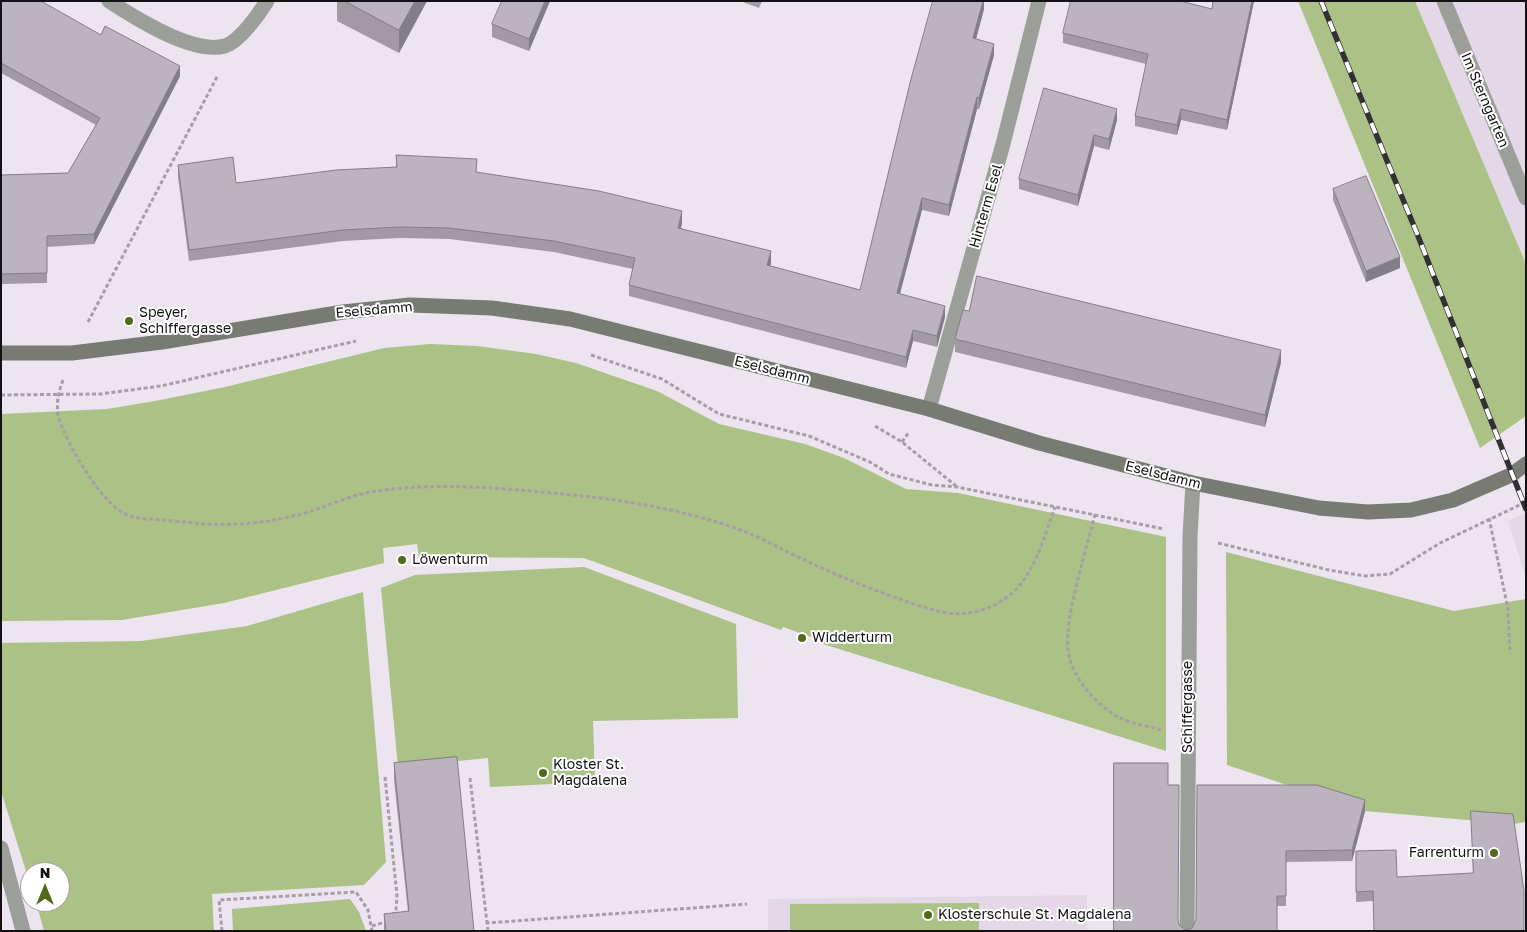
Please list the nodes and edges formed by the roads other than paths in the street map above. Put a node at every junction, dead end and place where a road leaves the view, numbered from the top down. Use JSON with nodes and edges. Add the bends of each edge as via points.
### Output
{"nodes":[{"id":1,"x":109,"y":1,"type":"edge"},
{"id":2,"x":267,"y":1,"type":"edge"},
{"id":3,"x":1039,"y":1,"type":"edge"},
{"id":4,"x":1444,"y":1,"type":"edge"},
{"id":5,"x":1526,"y":198,"type":"edge"},
{"id":6,"x":1,"y":353,"type":"edge"},
{"id":7,"x":929,"y":409,"type":"junction"},
{"id":8,"x":1526,"y":464,"type":"edge"},
{"id":9,"x":1193,"y":483,"type":"junction"},
{"id":10,"x":1,"y":848,"type":"edge"},
{"id":11,"x":23,"y":931,"type":"edge"},
{"id":12,"x":1187,"y":931,"type":"edge"}],
"edges":[{"from":1,"to":2,"type":"street","via":[[170,37],[201,46],[225,46],[242,34]]},
{"from":3,"to":7,"type":"street","name":"Hinterm Esel"},
{"from":4,"to":5,"type":"street","name":"Im Sterngarten"},
{"from":6,"to":7,"type":"street","name":"Eselsdamm","via":[[72,353],[410,305],[492,308],[570,319]]},
{"from":7,"to":9,"type":"street","name":"Eselsdamm","via":[[1039,443]]},
{"from":8,"to":9,"type":"street","name":"Eselsdamm","via":[[1511,475],[1454,500],[1411,510],[1368,512],[1319,508]]},
{"from":9,"to":12,"type":"street","name":"Schiffergasse"},
{"from":10,"to":11,"type":"street"}]}
